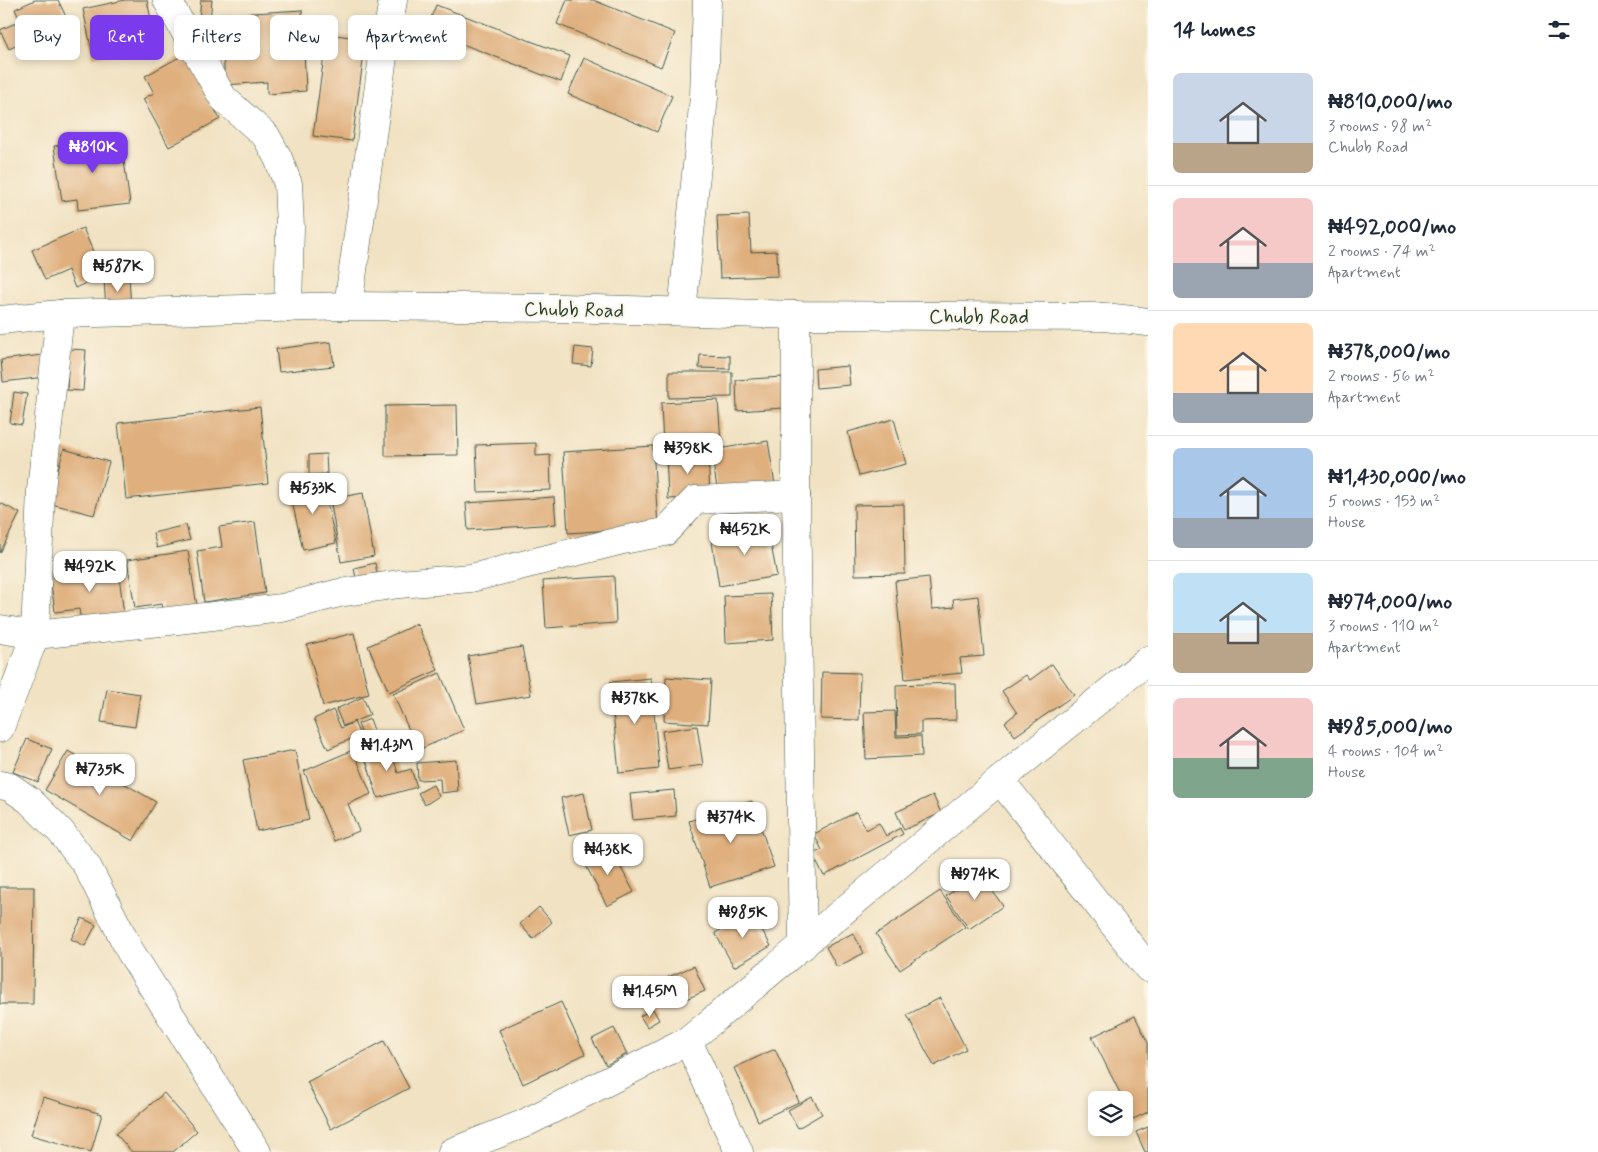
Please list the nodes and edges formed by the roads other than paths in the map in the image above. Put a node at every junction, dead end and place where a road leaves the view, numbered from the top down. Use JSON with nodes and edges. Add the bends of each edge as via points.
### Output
{"nodes":[{"id":1,"x":168,"y":0,"type":"edge"},
{"id":2,"x":394,"y":0,"type":"edge"},
{"id":3,"x":707,"y":0,"type":"edge"},
{"id":4,"x":348,"y":306,"type":"junction"},
{"id":5,"x":288,"y":308,"type":"junction"},
{"id":6,"x":682,"y":311,"type":"junction"},
{"id":7,"x":60,"y":314,"type":"junction"},
{"id":8,"x":796,"y":315,"type":"junction"},
{"id":9,"x":0,"y":320,"type":"edge"},
{"id":10,"x":1148,"y":322,"type":"edge"},
{"id":11,"x":796,"y":494,"type":"junction"},
{"id":12,"x":0,"y":629,"type":"edge"},
{"id":13,"x":34,"y":635,"type":"junction"},
{"id":14,"x":1148,"y":660,"type":"edge"},
{"id":15,"x":0,"y":728,"type":"edge"},
{"id":16,"x":1000,"y":780,"type":"junction"},
{"id":17,"x":0,"y":785,"type":"edge"},
{"id":18,"x":803,"y":946,"type":"junction"},
{"id":19,"x":1148,"y":968,"type":"edge"},
{"id":20,"x":688,"y":1040,"type":"junction"},
{"id":21,"x":257,"y":1152,"type":"edge"},
{"id":22,"x":452,"y":1152,"type":"edge"},
{"id":23,"x":739,"y":1152,"type":"edge"}],
"edges":[{"from":1,"to":5,"type":"street","via":[[224,98],[266,136],[278,158],[288,184]]},
{"from":2,"to":4,"type":"street"},
{"from":3,"to":6,"type":"street","via":[[704,97]]},
{"from":4,"to":5,"type":"street","name":"Chubb Road"},
{"from":4,"to":6,"type":"street","name":"Chubb Road"},
{"from":5,"to":7,"type":"street","name":"Chubb Road"},
{"from":6,"to":8,"type":"street","name":"Chubb Road"},
{"from":7,"to":9,"type":"street","name":"Chubb Road"},
{"from":7,"to":13,"type":"street","via":[[41,490]]},
{"from":8,"to":10,"type":"street","name":"Chubb Road","via":[[1105,317]]},
{"from":8,"to":11,"type":"street"},
{"from":11,"to":13,"type":"street","via":[[696,500],[664,532],[471,578],[339,593],[282,608]]},
{"from":11,"to":18,"type":"street"},
{"from":12,"to":13,"type":"street"},
{"from":13,"to":15,"type":"street"},
{"from":14,"to":16,"type":"street"},
{"from":16,"to":18,"type":"street"},
{"from":16,"to":19,"type":"street"},
{"from":17,"to":21,"type":"street","via":[[10,787],[29,800],[61,832],[87,866],[130,951]]},
{"from":18,"to":20,"type":"street"},
{"from":20,"to":22,"type":"street","via":[[523,1124]]},
{"from":20,"to":23,"type":"street"}]}
